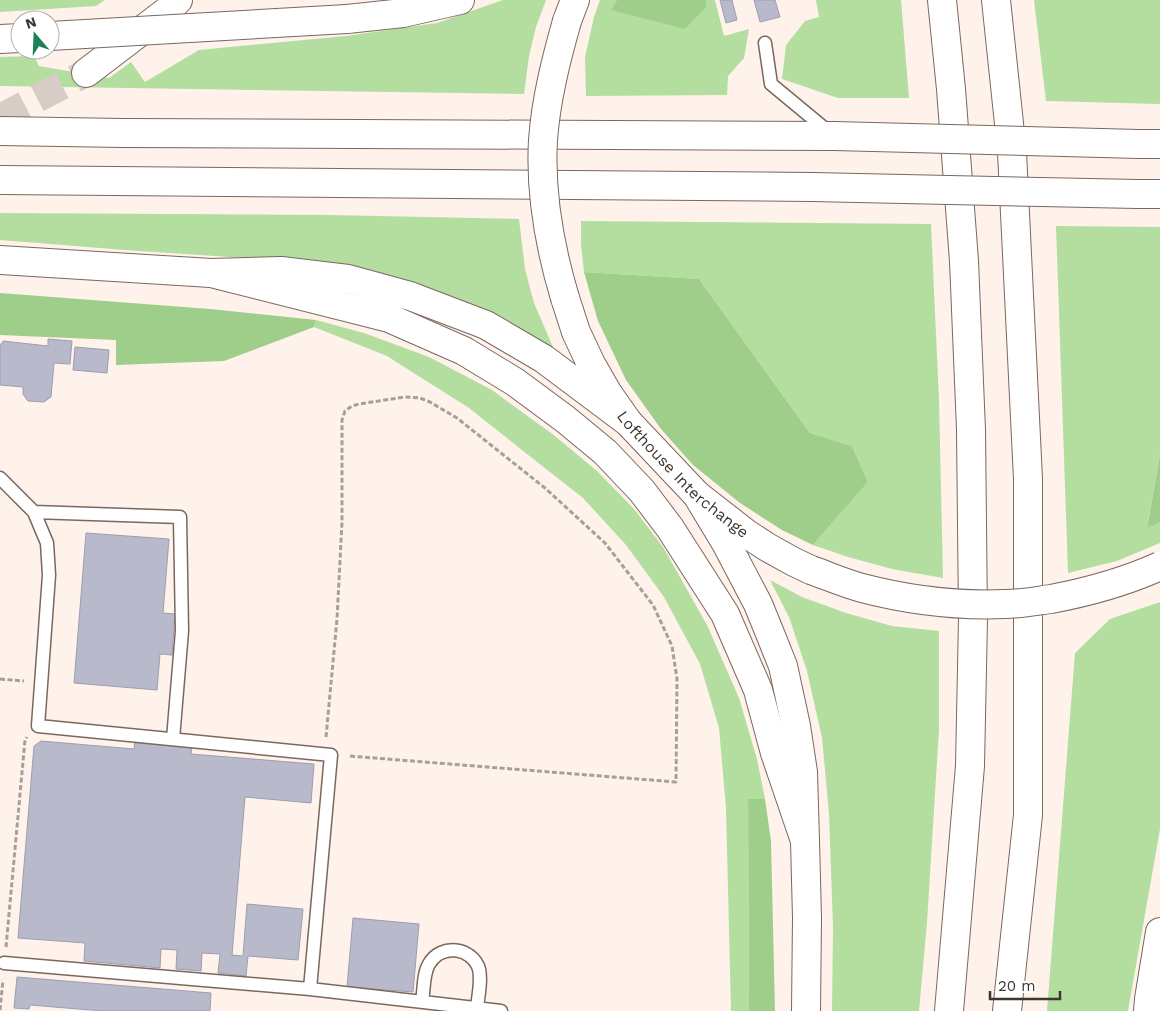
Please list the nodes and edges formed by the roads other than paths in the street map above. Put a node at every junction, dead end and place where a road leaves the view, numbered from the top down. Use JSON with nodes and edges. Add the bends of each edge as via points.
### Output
{"nodes":[{"id":1,"x":178,"y":0,"type":"edge"},
{"id":2,"x":460,"y":0,"type":"edge"},
{"id":3,"x":942,"y":0,"type":"edge"},
{"id":4,"x":996,"y":0,"type":"edge"},
{"id":5,"x":571,"y":10,"type":"edge"},
{"id":6,"x":60,"y":35,"type":"edge"},
{"id":7,"x":765,"y":42,"type":"dead end"},
{"id":8,"x":86,"y":73,"type":"tunnel mouth"},
{"id":9,"x":0,"y":131,"type":"edge"},
{"id":10,"x":834,"y":136,"type":"junction"},
{"id":11,"x":1150,"y":144,"type":"edge"},
{"id":12,"x":0,"y":180,"type":"edge"},
{"id":13,"x":1149,"y":194,"type":"edge"},
{"id":14,"x":0,"y":260,"type":"edge"},
{"id":15,"x":211,"y":273,"type":"junction"},
{"id":16,"x":628,"y":422,"type":"junction"},
{"id":17,"x":0,"y":478,"type":"edge"},
{"id":18,"x":697,"y":495,"type":"junction"},
{"id":19,"x":34,"y":512,"type":"junction"},
{"id":20,"x":1160,"y":566,"type":"edge"},
{"id":21,"x":173,"y":739,"type":"junction"},
{"id":22,"x":805,"y":841,"type":"junction"},
{"id":23,"x":1160,"y":932,"type":"edge"},
{"id":24,"x":4,"y":963,"type":"road end"},
{"id":25,"x":310,"y":989,"type":"junction"},
{"id":26,"x":422,"y":1002,"type":"junction"},
{"id":27,"x":477,"y":1008,"type":"junction"},
{"id":28,"x":501,"y":1011,"type":"edge"},
{"id":29,"x":806,"y":1011,"type":"edge"},
{"id":30,"x":948,"y":1011,"type":"edge"},
{"id":31,"x":1007,"y":1011,"type":"edge"},
{"id":32,"x":1148,"y":1011,"type":"edge"}],
"edges":[{"from":1,"to":8,"type":"highway"},
{"from":2,"to":6,"type":"highway","bridge":true,"via":[[403,14],[347,20]]},
{"from":3,"to":30,"type":"highway","via":[[964,261],[971,430],[973,618],[970,766]]},
{"from":4,"to":31,"type":"highway","via":[[1012,152],[1028,479],[1028,814]]},
{"from":5,"to":16,"type":"highway","name":"Lofthouse Interchange","bridge":true,"via":[[556,58],[543,141],[550,239],[576,332],[607,392]]},
{"from":7,"to":10,"type":"lane","via":[[771,84]]},
{"from":9,"to":10,"type":"highway"},
{"from":10,"to":11,"type":"highway","bridge":true},
{"from":12,"to":13,"type":"highway","bridge":true,"via":[[812,187]]},
{"from":14,"to":15,"type":"highway"},
{"from":15,"to":16,"type":"highway","via":[[281,271],[348,279],[410,296],[486,325],[544,359]]},
{"from":15,"to":22,"type":"highway","via":[[389,318],[464,351],[515,382],[605,452],[670,528],[725,614],[758,690]]},
{"from":16,"to":18,"type":"highway","name":"Lofthouse Interchange"},
{"from":17,"to":19,"type":"lane"},
{"from":18,"to":20,"type":"highway","name":"Lofthouse Interchange","bridge":true,"via":[[760,543],[811,570],[860,587],[926,600],[964,604],[1039,601],[1111,585]]},
{"from":18,"to":22,"type":"highway","via":[[758,604],[783,666],[803,772]]},
{"from":19,"to":21,"type":"lane","via":[[48,543],[49,575],[38,726]]},
{"from":19,"to":21,"type":"lane","via":[[180,517],[182,631]]},
{"from":21,"to":25,"type":"lane","via":[[327,754]]},
{"from":22,"to":29,"type":"highway"},
{"from":23,"to":32,"type":"highway"},
{"from":24,"to":25,"type":"lane"},
{"from":25,"to":26,"type":"lane"},
{"from":26,"to":27,"type":"lane"},
{"from":26,"to":27,"type":"lane","via":[[430,962],[452,950],[468,955],[478,968]]},
{"from":27,"to":28,"type":"lane"}]}
